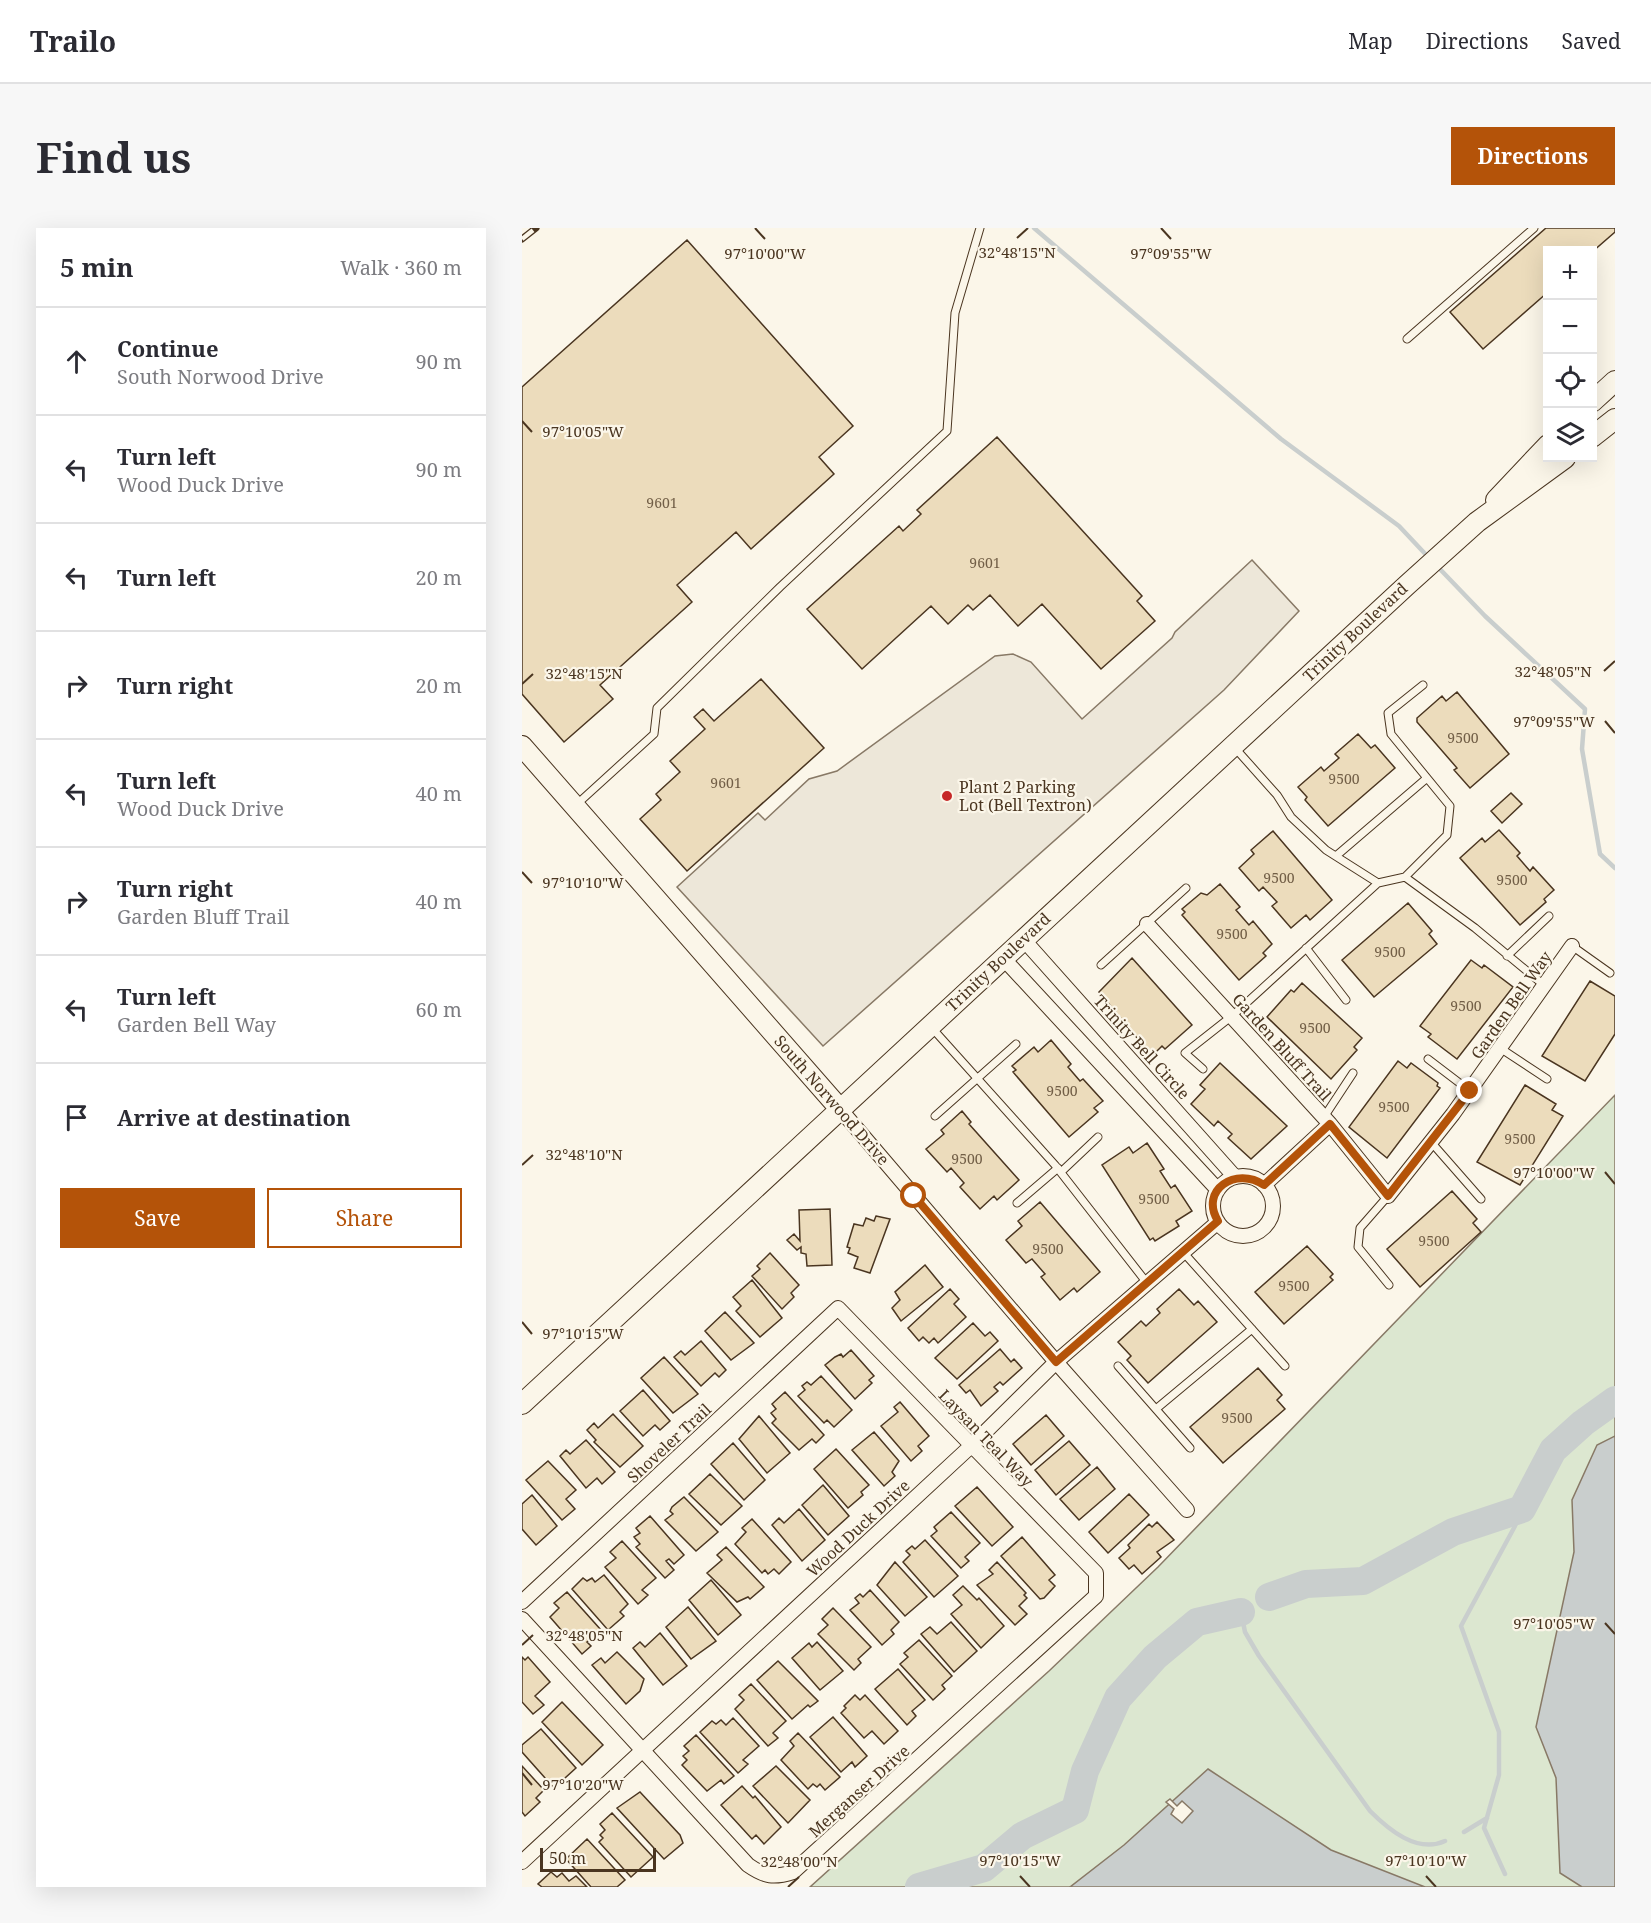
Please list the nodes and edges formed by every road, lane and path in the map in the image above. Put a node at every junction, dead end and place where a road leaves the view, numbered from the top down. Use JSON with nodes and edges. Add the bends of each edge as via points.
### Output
{"nodes":[{"id":1,"x":980,"y":228,"type":"edge"},
{"id":2,"x":1534,"y":228,"type":"edge"},
{"id":3,"x":1407,"y":339,"type":"dead end"},
{"id":4,"x":1615,"y":381,"type":"edge"},
{"id":5,"x":1597,"y":398,"type":"edge"},
{"id":6,"x":1615,"y":419,"type":"edge"},
{"id":7,"x":1597,"y":434,"type":"edge"},
{"id":8,"x":1543,"y":450,"type":"edge"},
{"id":9,"x":1560,"y":462,"type":"edge"},
{"id":10,"x":1477,"y":522,"type":"junction"},
{"id":11,"x":1423,"y":685,"type":"dead end"},
{"id":12,"x":1233,"y":745,"type":"junction"},
{"id":13,"x":522,"y":746,"type":"edge"},
{"id":14,"x":1427,"y":778,"type":"junction"},
{"id":15,"x":575,"y":806,"type":"junction"},
{"id":16,"x":1336,"y":856,"type":"junction"},
{"id":17,"x":1406,"y":877,"type":"junction"},
{"id":18,"x":1378,"y":883,"type":"junction"},
{"id":19,"x":1186,"y":888,"type":"dead end"},
{"id":20,"x":1549,"y":916,"type":"dead end"},
{"id":21,"x":1147,"y":924,"type":"junction"},
{"id":22,"x":1023,"y":939,"type":"junction"},
{"id":23,"x":1572,"y":946,"type":"joint"},
{"id":24,"x":1306,"y":948,"type":"junction"},
{"id":25,"x":1507,"y":956,"type":"junction"},
{"id":26,"x":1003,"y":958,"type":"junction"},
{"id":27,"x":1101,"y":965,"type":"dead end"},
{"id":28,"x":1610,"y":973,"type":"dead end"},
{"id":29,"x":1545,"y":986,"type":"junction"},
{"id":30,"x":1346,"y":1000,"type":"dead end"},
{"id":31,"x":1232,"y":1016,"type":"junction"},
{"id":32,"x":930,"y":1026,"type":"junction"},
{"id":33,"x":1016,"y":1044,"type":"dead end"},
{"id":34,"x":1500,"y":1048,"type":"junction"},
{"id":35,"x":1428,"y":1059,"type":"dead end"},
{"id":36,"x":1203,"y":1069,"type":"dead end"},
{"id":37,"x":1353,"y":1073,"type":"dead end"},
{"id":38,"x":1547,"y":1079,"type":"dead end"},
{"id":39,"x":977,"y":1080,"type":"junction"},
{"id":40,"x":1470,"y":1091,"type":"junction"},
{"id":41,"x":840,"y":1109,"type":"junction"},
{"id":42,"x":935,"y":1116,"type":"dead end"},
{"id":43,"x":1327,"y":1120,"type":"junction"},
{"id":44,"x":1098,"y":1137,"type":"dead end"},
{"id":45,"x":1431,"y":1142,"type":"junction"},
{"id":46,"x":1059,"y":1170,"type":"junction"},
{"id":47,"x":1235,"y":1177,"type":"junction"},
{"id":48,"x":1264,"y":1185,"type":"junction"},
{"id":49,"x":1218,"y":1190,"type":"junction"},
{"id":50,"x":1388,"y":1196,"type":"junction"},
{"id":51,"x":1481,"y":1199,"type":"dead end"},
{"id":52,"x":1017,"y":1203,"type":"dead end"},
{"id":53,"x":1218,"y":1221,"type":"junction"},
{"id":54,"x":1183,"y":1252,"type":"junction"},
{"id":55,"x":1147,"y":1283,"type":"junction"},
{"id":56,"x":1389,"y":1285,"type":"dead end"},
{"id":57,"x":838,"y":1308,"type":"joint"},
{"id":58,"x":1252,"y":1329,"type":"junction"},
{"id":59,"x":1056,"y":1362,"type":"junction"},
{"id":60,"x":1118,"y":1366,"type":"dead end"},
{"id":61,"x":1285,"y":1366,"type":"dead end"},
{"id":62,"x":522,"y":1404,"type":"edge"},
{"id":63,"x":1156,"y":1408,"type":"junction"},
{"id":64,"x":970,"y":1447,"type":"junction"},
{"id":65,"x":1190,"y":1448,"type":"dead end"},
{"id":66,"x":1187,"y":1510,"type":"dead end"},
{"id":67,"x":1096,"y":1596,"type":"joint"},
{"id":68,"x":522,"y":1602,"type":"edge"},
{"id":69,"x":522,"y":1619,"type":"edge"},
{"id":70,"x":642,"y":1751,"type":"junction"},
{"id":71,"x":522,"y":1862,"type":"edge"}],
"edges":[{"from":1,"to":15,"type":"lane","via":[[955,314],[947,431],[657,708],[654,734]]},
{"from":2,"to":3,"type":"lane"},
{"from":4,"to":5,"type":"main road"},
{"from":6,"to":7,"type":"main road"},
{"from":8,"to":10,"type":"main road","name":"Trinity Boulevard"},
{"from":9,"to":10,"type":"main road","name":"Trinity Boulevard"},
{"from":10,"to":12,"type":"main road","name":"Trinity Boulevard"},
{"from":11,"to":14,"type":"lane","via":[[1388,713],[1391,734]]},
{"from":12,"to":16,"type":"lane","via":[[1292,817]]},
{"from":12,"to":22,"type":"main road","name":"Trinity Boulevard"},
{"from":13,"to":15,"type":"main road","name":"South Norwood Drive"},
{"from":14,"to":16,"type":"lane"},
{"from":14,"to":17,"type":"lane","via":[[1450,806],[1447,835]]},
{"from":15,"to":41,"type":"main road","name":"South Norwood Drive"},
{"from":16,"to":18,"type":"lane"},
{"from":17,"to":18,"type":"lane"},
{"from":17,"to":25,"type":"lane"},
{"from":18,"to":24,"type":"lane"},
{"from":19,"to":21,"type":"lane"},
{"from":20,"to":25,"type":"lane"},
{"from":21,"to":27,"type":"lane"},
{"from":21,"to":31,"type":"street","name":"Garden Bluff Trail"},
{"from":22,"to":26,"type":"main road","name":"Trinity Boulevard"},
{"from":22,"to":47,"type":"street","name":"Trinity Bell Circle"},
{"from":23,"to":28,"type":"lane"},
{"from":23,"to":29,"type":"street","name":"Garden Bell Way"},
{"from":24,"to":30,"type":"lane"},
{"from":24,"to":31,"type":"lane"},
{"from":25,"to":29,"type":"lane"},
{"from":26,"to":32,"type":"main road","name":"Trinity Boulevard"},
{"from":26,"to":49,"type":"street"},
{"from":29,"to":34,"type":"street","name":"Garden Bell Way"},
{"from":31,"to":36,"type":"lane","via":[[1185,1053]]},
{"from":31,"to":43,"type":"street","name":"Garden Bluff Trail"},
{"from":32,"to":39,"type":"lane"},
{"from":32,"to":41,"type":"main road","name":"Trinity Boulevard"},
{"from":33,"to":39,"type":"lane"},
{"from":34,"to":38,"type":"lane"},
{"from":34,"to":40,"type":"street","name":"Garden Bell Way"},
{"from":35,"to":40,"type":"lane"},
{"from":37,"to":43,"type":"lane"},
{"from":39,"to":42,"type":"lane"},
{"from":39,"to":46,"type":"lane"},
{"from":40,"to":45,"type":"street","name":"Garden Bell Way"},
{"from":41,"to":59,"type":"street","name":"South Norwood Drive"},
{"from":41,"to":62,"type":"main road","name":"Trinity Boulevard"},
{"from":43,"to":48,"type":"street"},
{"from":43,"to":50,"type":"street","name":"Garden Bluff Trail"},
{"from":44,"to":46,"type":"lane"},
{"from":45,"to":50,"type":"street","name":"Garden Bell Way"},
{"from":45,"to":51,"type":"lane"},
{"from":46,"to":52,"type":"lane"},
{"from":46,"to":55,"type":"lane"},
{"from":47,"to":48,"type":"street","via":[[1255,1179]]},
{"from":47,"to":49,"type":"street"},
{"from":48,"to":53,"type":"street","via":[[1273,1205],[1266,1226],[1244,1236],[1232,1234]]},
{"from":49,"to":53,"type":"street","via":[[1213,1205]]},
{"from":50,"to":56,"type":"lane","via":[[1360,1228],[1358,1247]]},
{"from":53,"to":54,"type":"street","name":"Wood Duck Drive"},
{"from":54,"to":55,"type":"street","name":"Wood Duck Drive"},
{"from":54,"to":58,"type":"lane"},
{"from":55,"to":59,"type":"street","name":"Wood Duck Drive"},
{"from":57,"to":64,"type":"street","name":"Laysan Teal Way"},
{"from":57,"to":68,"type":"street","name":"Shoveler Trail"},
{"from":58,"to":61,"type":"lane"},
{"from":58,"to":63,"type":"lane"},
{"from":59,"to":64,"type":"street","name":"Wood Duck Drive"},
{"from":59,"to":66,"type":"street","name":"South Norwood Drive"},
{"from":60,"to":63,"type":"lane"},
{"from":63,"to":65,"type":"lane"},
{"from":64,"to":67,"type":"street","name":"Laysan Teal Way","via":[[1096,1573]]},
{"from":64,"to":70,"type":"street","name":"Wood Duck Drive"},
{"from":67,"to":70,"type":"street","name":"Merganser Drive","via":[[793,1872],[776,1878],[748,1865]]},
{"from":69,"to":70,"type":"street","name":"Merganser Drive"},
{"from":70,"to":71,"type":"street","name":"Wood Duck Drive"}]}
